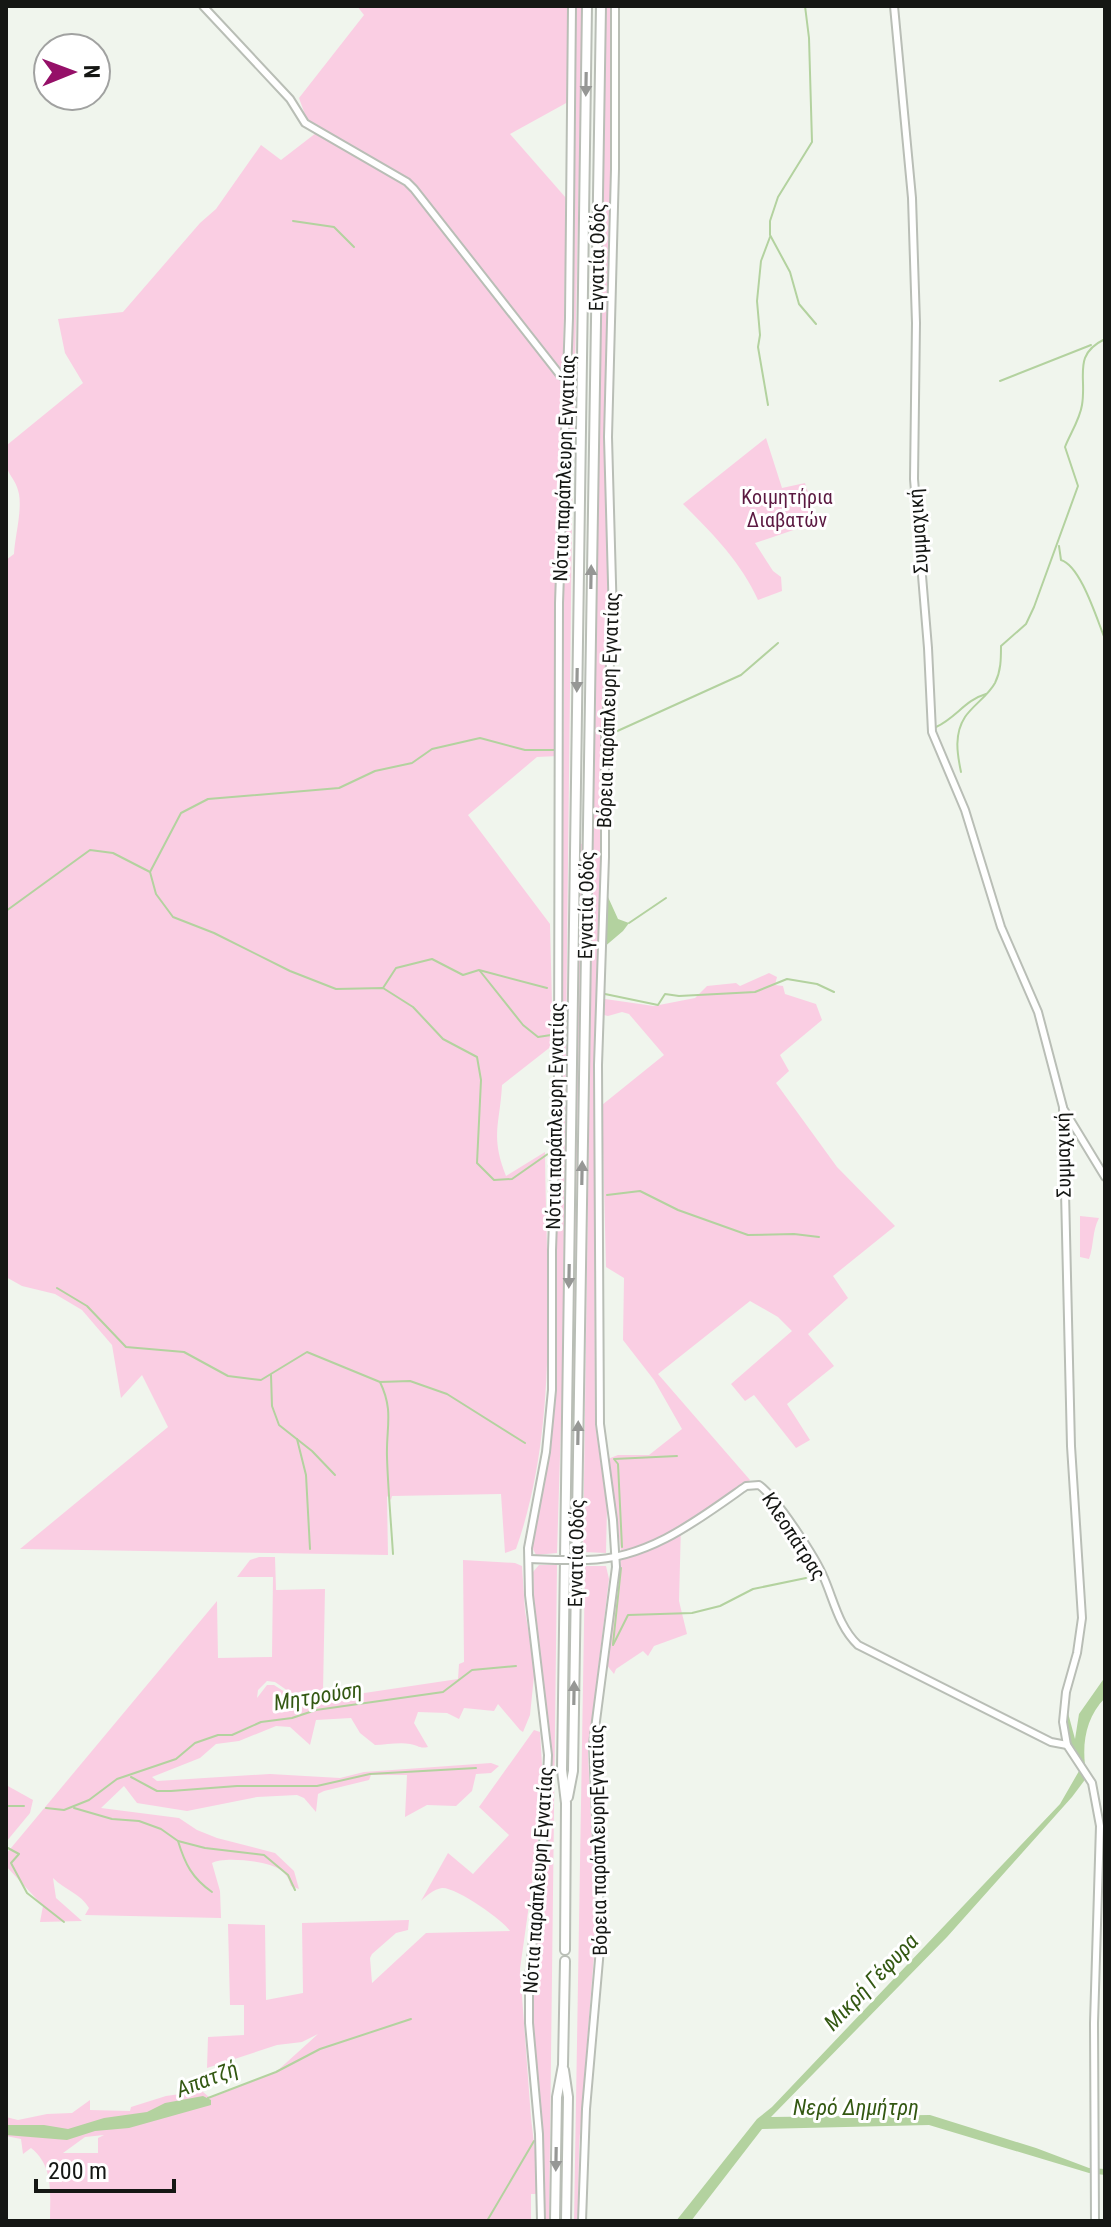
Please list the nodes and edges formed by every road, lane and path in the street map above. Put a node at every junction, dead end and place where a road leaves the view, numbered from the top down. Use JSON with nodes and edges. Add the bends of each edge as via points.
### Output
{"nodes":[{"id":1,"x":203,"y":6,"type":"edge"},
{"id":2,"x":572,"y":6,"type":"edge"},
{"id":3,"x":587,"y":6,"type":"edge"},
{"id":4,"x":601,"y":6,"type":"edge"},
{"id":5,"x":615,"y":6,"type":"edge"},
{"id":6,"x":894,"y":6,"type":"edge"},
{"id":7,"x":567,"y":379,"type":"junction"},
{"id":8,"x":1063,"y":1107,"type":"junction"},
{"id":9,"x":1071,"y":1120,"type":"junction"},
{"id":10,"x":1062,"y":1121,"type":"junction"},
{"id":11,"x":1105,"y":1177,"type":"edge"},
{"id":12,"x":616,"y":1557,"type":"junction"},
{"id":13,"x":529,"y":1559,"type":"junction"},
{"id":14,"x":1067,"y":1745,"type":"junction"},
{"id":15,"x":566,"y":1803,"type":"junction"},
{"id":16,"x":565,"y":1950,"type":"dead end"},
{"id":17,"x":565,"y":1961,"type":"dead end"},
{"id":18,"x":563,"y":2065,"type":"junction"},
{"id":19,"x":541,"y":2221,"type":"edge"},
{"id":20,"x":555,"y":2221,"type":"edge"},
{"id":21,"x":566,"y":2221,"type":"edge"},
{"id":22,"x":582,"y":2221,"type":"edge"},
{"id":23,"x":1095,"y":2221,"type":"edge"}],
"edges":[{"from":1,"to":7,"type":"street","via":[[290,99],[305,123],[414,189]]},
{"from":2,"to":7,"type":"street","name":"Νότια παράπλευρη Εγνατίας"},
{"from":3,"to":15,"type":"highway","name":"Εγνατία Οδός","one_way":true,"via":[[562,1770]]},
{"from":15,"to":4,"type":"highway","name":"Εγνατία Οδός","one_way":true,"via":[[573,1771]]},
{"from":5,"to":12,"type":"street","name":"Βόρεια παράπλευρη Εγνατίας","via":[[608,437],[613,619],[605,738],[598,1092],[600,1424]]},
{"from":6,"to":8,"type":"street","name":"Συμμαχική","via":[[912,198],[914,479],[932,732],[972,830],[1001,927],[1034,1002]]},
{"from":7,"to":13,"type":"street","name":"Νότια παράπλευρη Εγνατίας","via":[[559,603],[553,1378]]},
{"from":8,"to":9,"type":"street"},
{"from":8,"to":10,"type":"street","name":"Συμμαχική"},
{"from":9,"to":10,"type":"street"},
{"from":9,"to":11,"type":"street"},
{"from":10,"to":14,"type":"street","name":"Συμμαχική","via":[[1071,1446],[1082,1618],[1064,1712]]},
{"from":12,"to":13,"type":"street","name":"Κλεοπάτρας","bridge":true},
{"from":12,"to":14,"type":"street","name":"Κλεοπάτρας","via":[[660,1543],[746,1486],[759,1485],[820,1570],[842,1624],[858,1645],[1045,1739]]},
{"from":12,"to":22,"type":"street","name":"Βόρεια παράπλευρηΕγνατίας","via":[[593,1744],[601,1937]]},
{"from":13,"to":19,"type":"street","name":"Νότια παράπλευρη Εγνατίας","via":[[548,1755],[529,1978]]},
{"from":14,"to":23,"type":"street","via":[[1091,1779],[1100,1826]]},
{"from":15,"to":16,"type":"highway","name":"Εγνατία Οδός"},
{"from":17,"to":18,"type":"highway"},
{"from":18,"to":20,"type":"highway","one_way":true,"via":[[557,2097]]},
{"from":18,"to":21,"type":"highway","via":[[568,2097]]}]}
